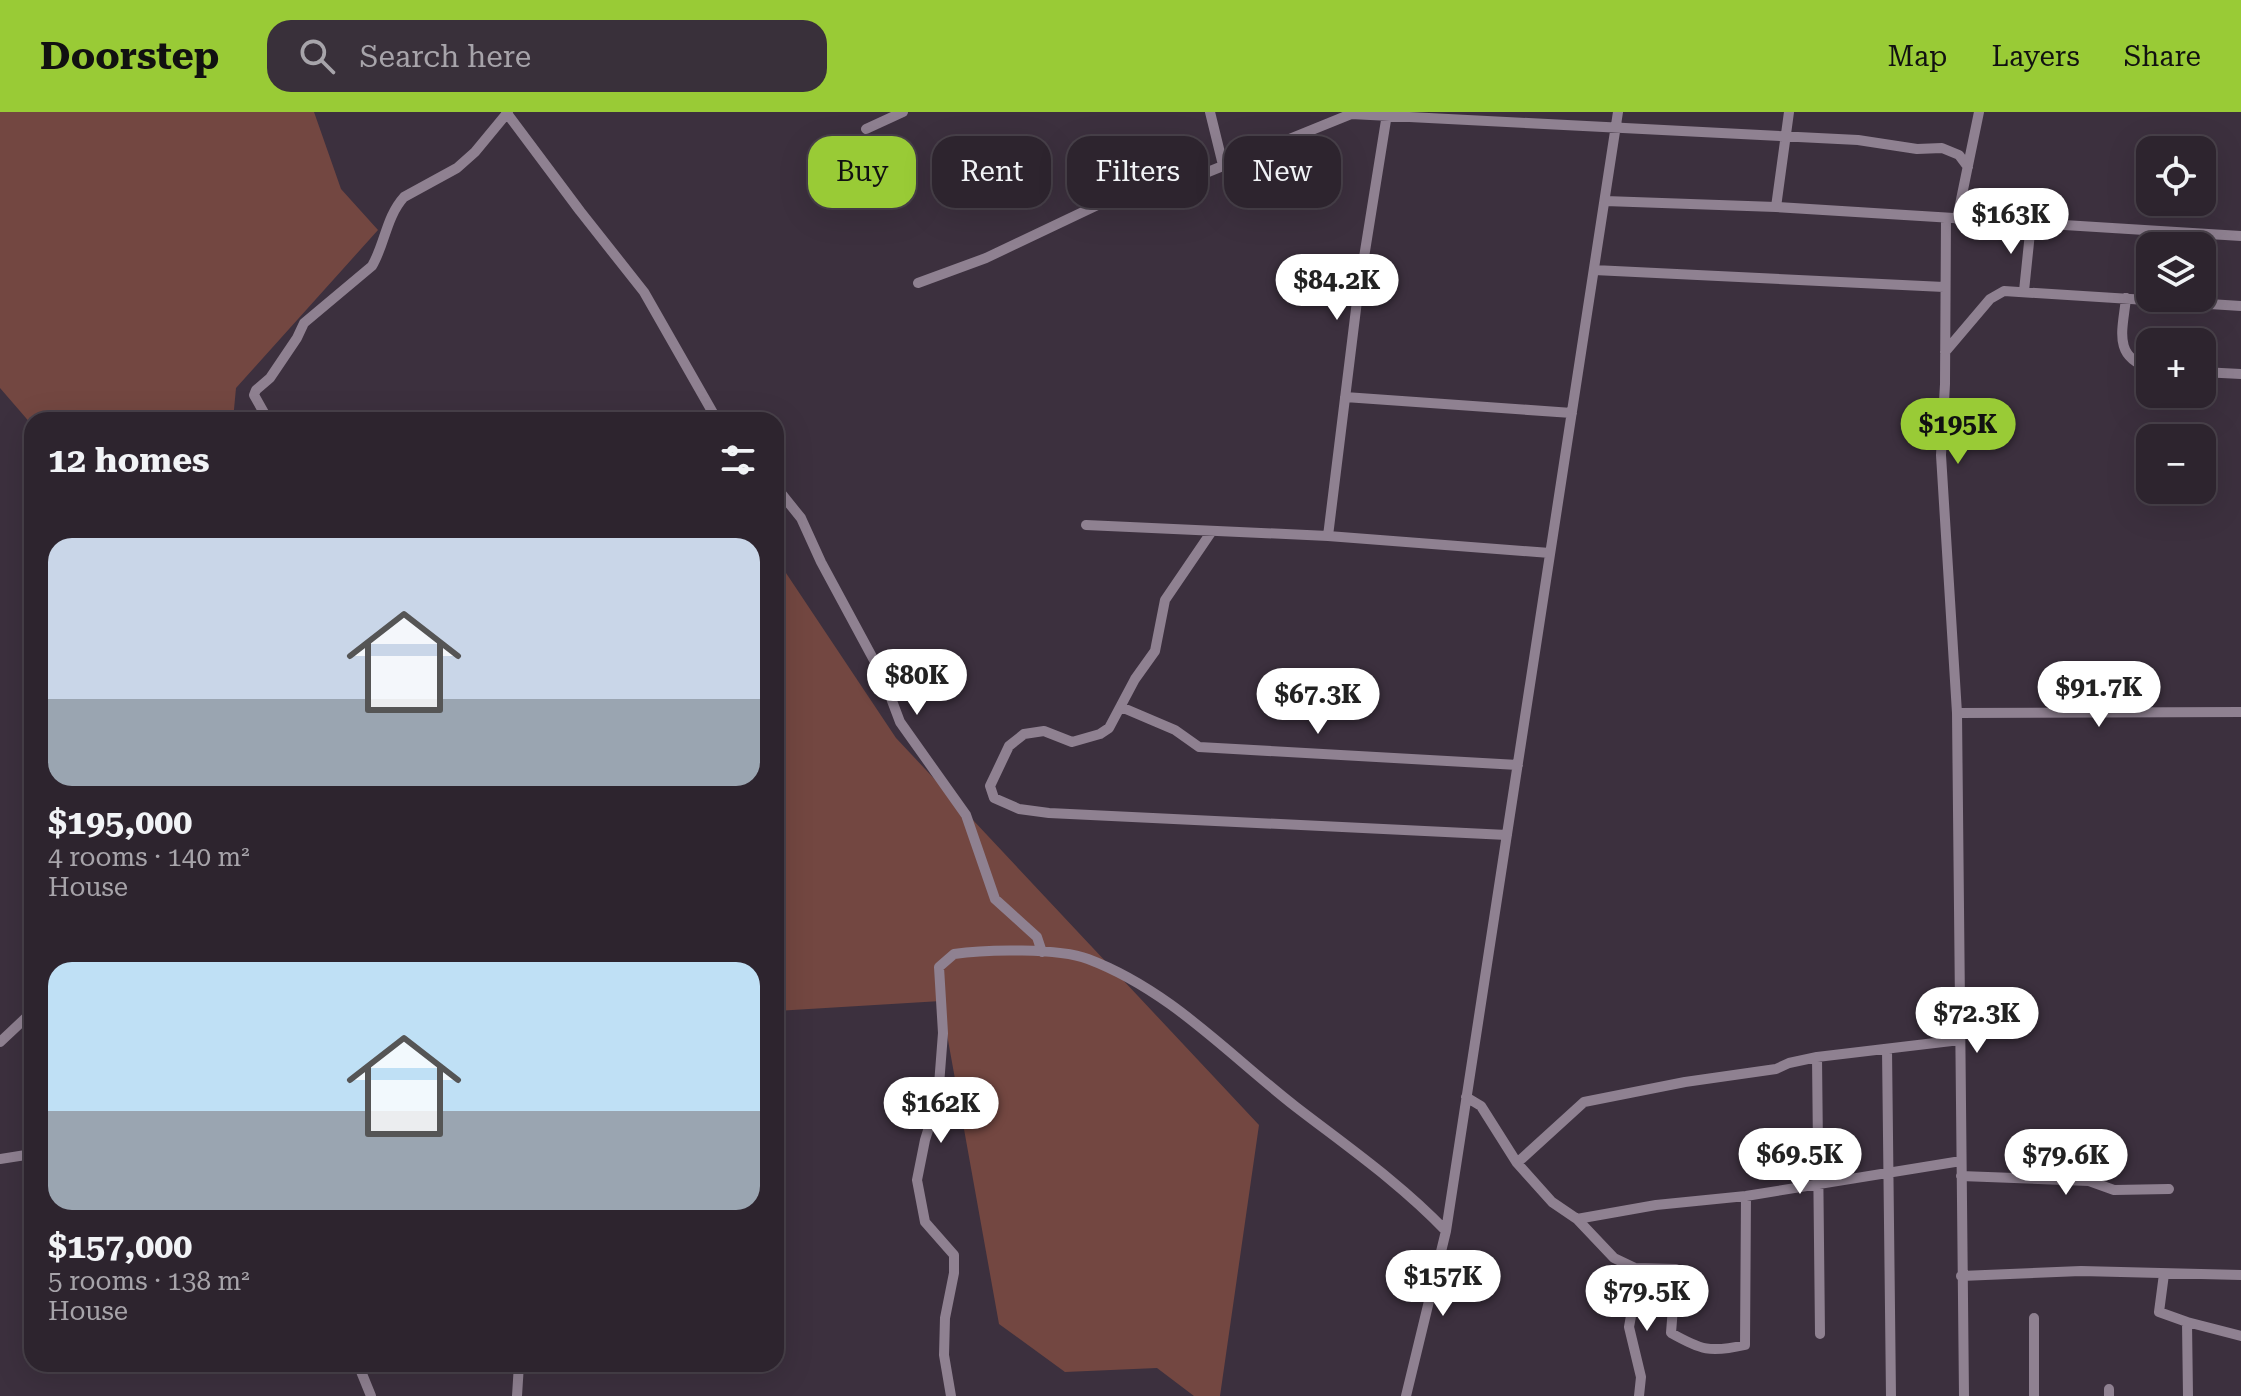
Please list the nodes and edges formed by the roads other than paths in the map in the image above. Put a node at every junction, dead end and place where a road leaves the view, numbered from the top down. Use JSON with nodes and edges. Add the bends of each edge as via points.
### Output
{"nodes":[{"id":1,"x":507,"y":112,"type":"edge"},
{"id":2,"x":903,"y":112,"type":"edge"},
{"id":3,"x":1210,"y":112,"type":"edge"},
{"id":4,"x":1618,"y":112,"type":"edge"},
{"id":5,"x":1789,"y":112,"type":"edge"},
{"id":6,"x":1979,"y":112,"type":"edge"},
{"id":7,"x":1350,"y":113,"type":"edge"},
{"id":8,"x":1387,"y":115,"type":"edge"},
{"id":9,"x":1616,"y":126,"type":"junction"},
{"id":10,"x":866,"y":129,"type":"dead end"},
{"id":11,"x":1785,"y":137,"type":"junction"},
{"id":12,"x":1223,"y":165,"type":"junction"},
{"id":13,"x":1968,"y":167,"type":"junction"},
{"id":14,"x":1605,"y":201,"type":"junction"},
{"id":15,"x":1776,"y":207,"type":"junction"},
{"id":16,"x":1952,"y":219,"type":"junction"},
{"id":17,"x":2031,"y":223,"type":"junction"},
{"id":18,"x":2241,"y":236,"type":"edge"},
{"id":19,"x":1594,"y":270,"type":"junction"},
{"id":20,"x":918,"y":283,"type":"dead end"},
{"id":21,"x":1944,"y":287,"type":"junction"},
{"id":22,"x":2024,"y":291,"type":"junction"},
{"id":23,"x":2126,"y":298,"type":"junction"},
{"id":24,"x":2241,"y":306,"type":"edge"},
{"id":25,"x":1945,"y":352,"type":"junction"},
{"id":26,"x":2136,"y":363,"type":"edge"},
{"id":27,"x":2216,"y":373,"type":"edge"},
{"id":28,"x":2241,"y":374,"type":"edge"},
{"id":29,"x":1345,"y":397,"type":"junction"},
{"id":30,"x":264,"y":412,"type":"edge"},
{"id":31,"x":712,"y":412,"type":"edge"},
{"id":32,"x":1572,"y":413,"type":"junction"},
{"id":33,"x":784,"y":497,"type":"edge"},
{"id":34,"x":1086,"y":525,"type":"dead end"},
{"id":35,"x":1212,"y":531,"type":"junction"},
{"id":36,"x":1328,"y":536,"type":"junction"},
{"id":37,"x":1550,"y":553,"type":"junction"},
{"id":38,"x":1121,"y":707,"type":"junction"},
{"id":39,"x":2241,"y":712,"type":"edge"},
{"id":40,"x":1957,"y":713,"type":"junction"},
{"id":41,"x":1518,"y":765,"type":"junction"},
{"id":42,"x":1507,"y":835,"type":"junction"},
{"id":43,"x":1042,"y":952,"type":"junction"},
{"id":44,"x":24,"y":1020,"type":"edge"},
{"id":45,"x":1960,"y":1040,"type":"junction"},
{"id":46,"x":0,"y":1042,"type":"edge"},
{"id":47,"x":1887,"y":1049,"type":"junction"},
{"id":48,"x":1817,"y":1057,"type":"junction"},
{"id":49,"x":1466,"y":1097,"type":"junction"},
{"id":50,"x":24,"y":1155,"type":"edge"},
{"id":51,"x":0,"y":1159,"type":"edge"},
{"id":52,"x":1961,"y":1161,"type":"junction"},
{"id":53,"x":1517,"y":1163,"type":"junction"},
{"id":54,"x":1890,"y":1173,"type":"junction"},
{"id":55,"x":1961,"y":1176,"type":"junction"},
{"id":56,"x":1817,"y":1185,"type":"junction"},
{"id":57,"x":2169,"y":1189,"type":"dead end"},
{"id":58,"x":1746,"y":1196,"type":"junction"},
{"id":59,"x":1577,"y":1219,"type":"junction"},
{"id":60,"x":1446,"y":1231,"type":"junction"},
{"id":61,"x":1635,"y":1268,"type":"junction"},
{"id":62,"x":2164,"y":1274,"type":"junction"},
{"id":63,"x":2241,"y":1275,"type":"edge"},
{"id":64,"x":1961,"y":1276,"type":"junction"},
{"id":65,"x":2034,"y":1318,"type":"dead end"},
{"id":66,"x":2187,"y":1322,"type":"junction"},
{"id":67,"x":1820,"y":1334,"type":"dead end"},
{"id":68,"x":2241,"y":1336,"type":"edge"},
{"id":69,"x":361,"y":1372,"type":"edge"},
{"id":70,"x":518,"y":1372,"type":"edge"},
{"id":71,"x":371,"y":1396,"type":"edge"},
{"id":72,"x":517,"y":1396,"type":"edge"},
{"id":73,"x":951,"y":1396,"type":"edge"},
{"id":74,"x":1406,"y":1396,"type":"edge"},
{"id":75,"x":1639,"y":1396,"type":"edge"},
{"id":76,"x":1891,"y":1396,"type":"edge"},
{"id":77,"x":1964,"y":1396,"type":"edge"},
{"id":78,"x":2034,"y":1396,"type":"edge"},
{"id":79,"x":2188,"y":1396,"type":"edge"}],
"edges":[{"from":1,"to":30,"type":"street","via":[[457,168],[404,197],[372,266],[304,323],[270,378],[256,390]]},
{"from":1,"to":31,"type":"street","via":[[644,292]]},
{"from":2,"to":10,"type":"street"},
{"from":3,"to":12,"type":"street"},
{"from":4,"to":9,"type":"street"},
{"from":5,"to":11,"type":"street"},
{"from":6,"to":13,"type":"street"},
{"from":7,"to":8,"type":"street"},
{"from":7,"to":12,"type":"street"},
{"from":8,"to":9,"type":"street"},
{"from":8,"to":29,"type":"street"},
{"from":9,"to":11,"type":"street"},
{"from":9,"to":14,"type":"street"},
{"from":11,"to":13,"type":"street","via":[[1942,148],[1959,155]]},
{"from":11,"to":15,"type":"street"},
{"from":12,"to":20,"type":"street","via":[[1208,172],[1165,173],[986,258]]},
{"from":13,"to":16,"type":"street"},
{"from":14,"to":15,"type":"street"},
{"from":14,"to":19,"type":"street"},
{"from":15,"to":16,"type":"street"},
{"from":16,"to":17,"type":"street"},
{"from":16,"to":21,"type":"street"},
{"from":17,"to":18,"type":"street"},
{"from":17,"to":22,"type":"street"},
{"from":19,"to":21,"type":"street"},
{"from":19,"to":32,"type":"street"},
{"from":21,"to":25,"type":"street"},
{"from":22,"to":23,"type":"street"},
{"from":22,"to":25,"type":"street","via":[[2004,291],[1990,299]]},
{"from":23,"to":24,"type":"street"},
{"from":23,"to":26,"type":"street","via":[[2122,340],[2125,353]]},
{"from":25,"to":40,"type":"street","via":[[1941,455]]},
{"from":27,"to":28,"type":"street"},
{"from":29,"to":32,"type":"street"},
{"from":29,"to":36,"type":"street"},
{"from":32,"to":37,"type":"street"},
{"from":33,"to":43,"type":"street","via":[[801,518],[883,677],[900,722],[966,815],[995,899],[1037,937]]},
{"from":34,"to":35,"type":"street"},
{"from":35,"to":36,"type":"street"},
{"from":35,"to":38,"type":"street","via":[[1165,600],[1155,651]]},
{"from":36,"to":37,"type":"street"},
{"from":37,"to":41,"type":"street"},
{"from":38,"to":41,"type":"street","via":[[1175,730],[1199,747]]},
{"from":38,"to":42,"type":"street","via":[[1109,728],[1079,741],[1034,731],[1014,741],[990,786],[994,798],[1019,809],[1049,813]]},
{"from":39,"to":40,"type":"street"},
{"from":40,"to":45,"type":"street"},
{"from":41,"to":42,"type":"street"},
{"from":42,"to":49,"type":"street"},
{"from":43,"to":60,"type":"street","via":[[1085,958],[1137,982],[1190,1017],[1391,1178]]},
{"from":43,"to":73,"type":"street","via":[[966,952],[948,957],[939,967],[943,1033],[938,1098],[917,1180],[925,1222],[954,1255],[944,1355]]},
{"from":44,"to":46,"type":"street"},
{"from":45,"to":47,"type":"street"},
{"from":45,"to":52,"type":"street"},
{"from":47,"to":48,"type":"street"},
{"from":47,"to":54,"type":"street"},
{"from":48,"to":53,"type":"street","via":[[1776,1069],[1584,1102]]},
{"from":48,"to":56,"type":"street"},
{"from":49,"to":53,"type":"street","via":[[1481,1106]]},
{"from":49,"to":60,"type":"street"},
{"from":50,"to":51,"type":"street"},
{"from":52,"to":54,"type":"street"},
{"from":52,"to":55,"type":"street"},
{"from":53,"to":59,"type":"street","via":[[1552,1202]]},
{"from":54,"to":56,"type":"street"},
{"from":54,"to":76,"type":"street"},
{"from":55,"to":57,"type":"street","via":[[2089,1181],[2114,1190]]},
{"from":55,"to":64,"type":"street"},
{"from":56,"to":58,"type":"street"},
{"from":56,"to":67,"type":"street"},
{"from":58,"to":59,"type":"street"},
{"from":58,"to":61,"type":"street","via":[[1745,1345],[1698,1348],[1671,1333],[1676,1269]]},
{"from":59,"to":61,"type":"street","via":[[1614,1258]]},
{"from":60,"to":74,"type":"street"},
{"from":61,"to":75,"type":"street","via":[[1629,1327],[1641,1377]]},
{"from":62,"to":63,"type":"street"},
{"from":62,"to":64,"type":"street"},
{"from":62,"to":66,"type":"street","via":[[2159,1312]]},
{"from":64,"to":77,"type":"street"},
{"from":65,"to":78,"type":"street"},
{"from":66,"to":68,"type":"street"},
{"from":66,"to":79,"type":"street"},
{"from":69,"to":71,"type":"street"},
{"from":70,"to":72,"type":"street"}]}
